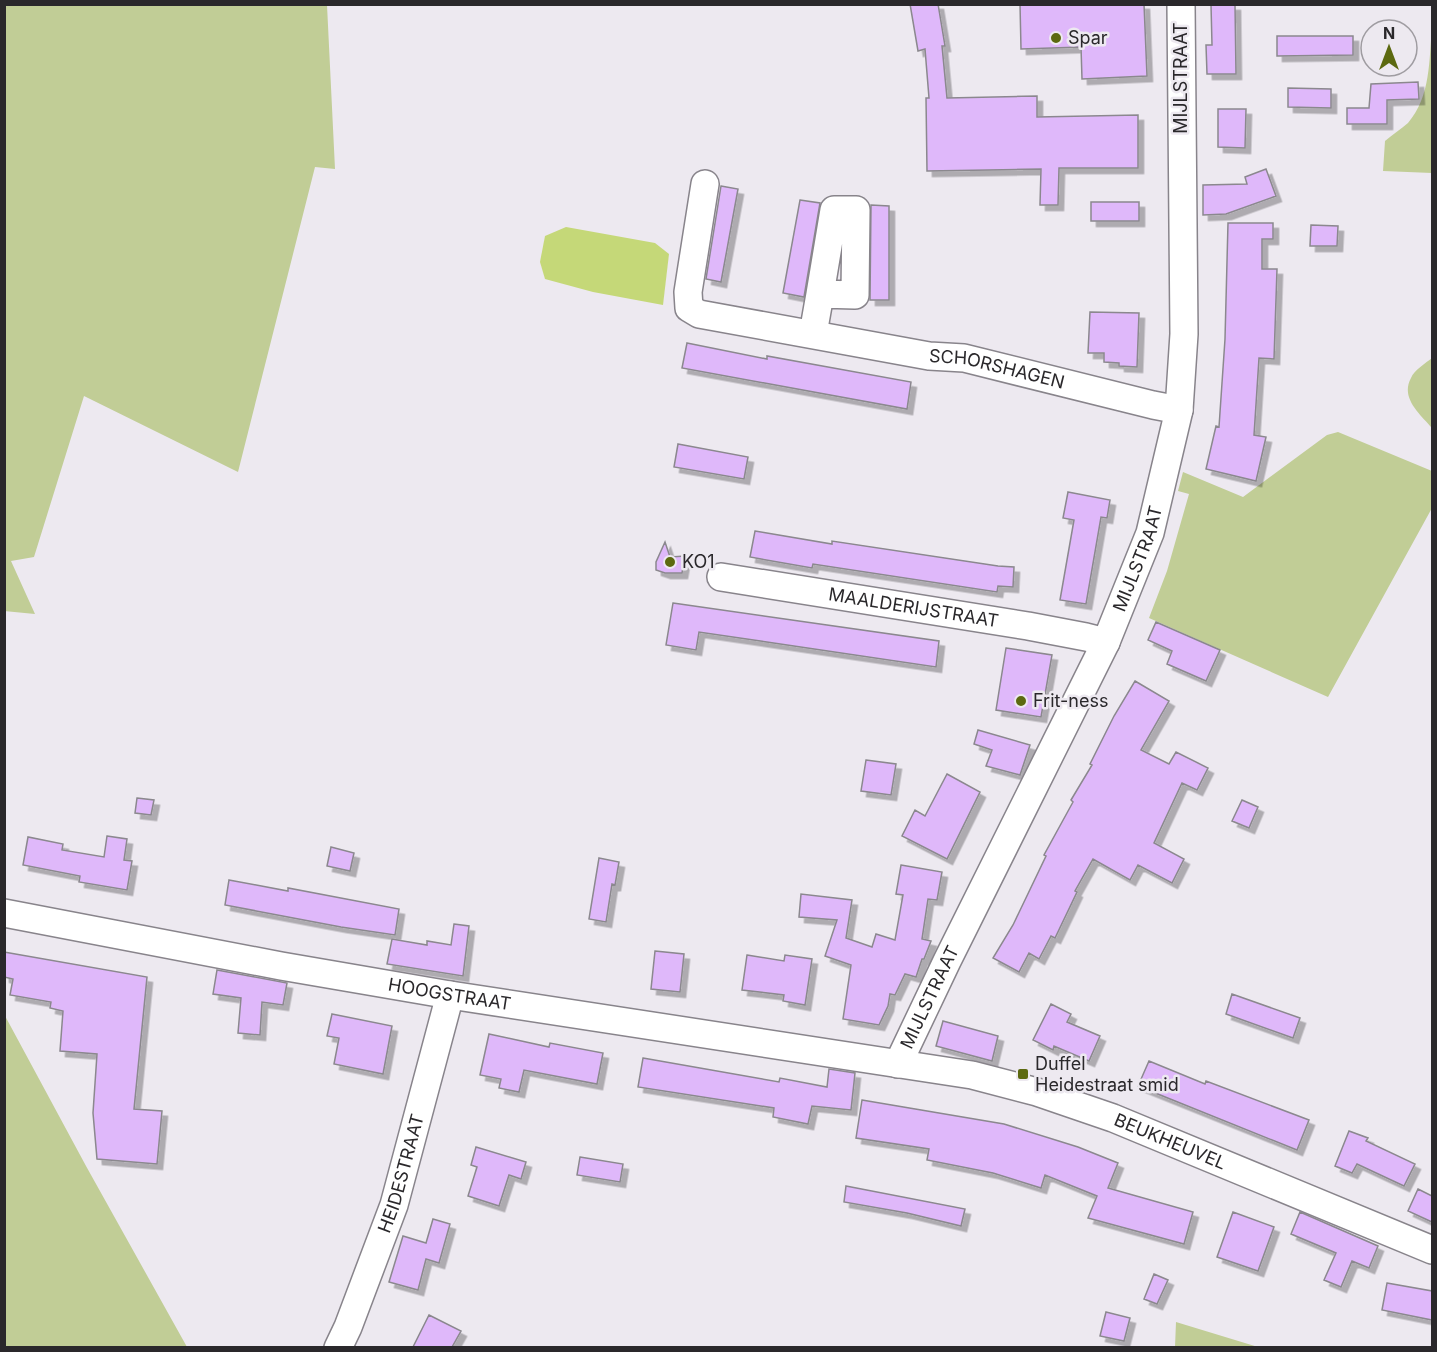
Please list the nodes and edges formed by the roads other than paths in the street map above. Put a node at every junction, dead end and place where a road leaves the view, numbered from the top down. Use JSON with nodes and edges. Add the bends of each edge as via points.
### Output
{"nodes":[{"id":1,"x":1181,"y":4,"type":"edge"},
{"id":2,"x":705,"y":184,"type":"dead end"},
{"id":3,"x":820,"y":294,"type":"dead end"},
{"id":4,"x":813,"y":334,"type":"junction"},
{"id":5,"x":1179,"y":410,"type":"junction"},
{"id":6,"x":721,"y":577,"type":"dead end"},
{"id":7,"x":1106,"y":642,"type":"junction"},
{"id":8,"x":4,"y":913,"type":"edge"},
{"id":9,"x":450,"y":995,"type":"junction"},
{"id":10,"x":898,"y":1064,"type":"junction"},
{"id":11,"x":1432,"y":1250,"type":"edge"},
{"id":12,"x":338,"y":1347,"type":"edge"}],
"edges":[{"from":1,"to":5,"type":"street","name":"MIJLSTRAAT","via":[[1184,334]]},
{"from":2,"to":4,"type":"street","name":"SCHORSHAGEN","via":[[688,292],[689,308],[699,314]]},
{"from":3,"to":4,"type":"street"},
{"from":4,"to":5,"type":"street","name":"SCHORSHAGEN","via":[[929,356],[964,358]]},
{"from":5,"to":7,"type":"street","name":"MIJLSTRAAT","via":[[1150,533]]},
{"from":6,"to":7,"type":"street","name":"MAALDERIJSTRAAT"},
{"from":7,"to":10,"type":"street","name":"MIJLSTRAAT"},
{"from":8,"to":9,"type":"street","name":"HOOGSTRAAT"},
{"from":9,"to":10,"type":"street","name":"HOOGSTRAAT"},
{"from":9,"to":12,"type":"street","name":"HEIDESTRAAT","via":[[394,1205]]},
{"from":10,"to":11,"type":"street","name":"BEUKHEUVEL","via":[[972,1075],[1071,1102]]}]}
